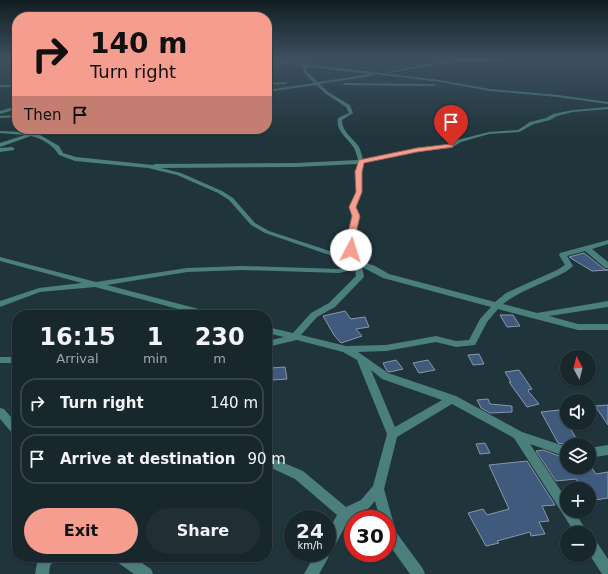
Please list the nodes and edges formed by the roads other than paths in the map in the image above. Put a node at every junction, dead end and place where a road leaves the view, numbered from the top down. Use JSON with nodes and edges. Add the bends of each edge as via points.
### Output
{"nodes":[{"id":1,"x":12,"y":86,"type":"edge"},
{"id":2,"x":300,"y":86,"type":"edge"},
{"id":3,"x":320,"y":86,"type":"edge"},
{"id":4,"x":433,"y":86,"type":"edge"},
{"id":5,"x":467,"y":86,"type":"edge"},
{"id":6,"x":0,"y":87,"type":"edge"},
{"id":7,"x":272,"y":90,"type":"edge"},
{"id":8,"x":490,"y":90,"type":"junction"},
{"id":9,"x":608,"y":103,"type":"edge"},
{"id":10,"x":608,"y":108,"type":"edge"},
{"id":11,"x":12,"y":109,"type":"edge"},
{"id":12,"x":0,"y":113,"type":"edge"},
{"id":13,"x":12,"y":116,"type":"edge"},
{"id":14,"x":0,"y":117,"type":"edge"},
{"id":15,"x":0,"y":132,"type":"edge"},
{"id":16,"x":12,"y":133,"type":"edge"},
{"id":17,"x":27,"y":134,"type":"edge"},
{"id":18,"x":31,"y":135,"type":"junction"},
{"id":19,"x":2,"y":143,"type":"edge"},
{"id":20,"x":12,"y":149,"type":"dead end"},
{"id":21,"x":0,"y":150,"type":"edge"},
{"id":22,"x":361,"y":162,"type":"junction"},
{"id":23,"x":148,"y":166,"type":"junction"},
{"id":24,"x":608,"y":242,"type":"edge"},
{"id":25,"x":586,"y":248,"type":"junction"},
{"id":26,"x":0,"y":259,"type":"edge"},
{"id":27,"x":358,"y":263,"type":"junction"},
{"id":28,"x":608,"y":266,"type":"edge"},
{"id":29,"x":98,"y":284,"type":"junction"},
{"id":30,"x":0,"y":304,"type":"edge"},
{"id":31,"x":608,"y":304,"type":"edge"},
{"id":32,"x":496,"y":306,"type":"junction"},
{"id":33,"x":193,"y":310,"type":"edge"},
{"id":34,"x":536,"y":316,"type":"junction"},
{"id":35,"x":608,"y":327,"type":"edge"},
{"id":36,"x":272,"y":331,"type":"edge"},
{"id":37,"x":294,"y":338,"type":"junction"},
{"id":38,"x":272,"y":343,"type":"edge"},
{"id":39,"x":346,"y":349,"type":"junction"},
{"id":40,"x":360,"y":357,"type":"junction"},
{"id":41,"x":0,"y":360,"type":"edge"},
{"id":42,"x":12,"y":360,"type":"edge"},
{"id":43,"x":452,"y":399,"type":"junction"},
{"id":44,"x":0,"y":412,"type":"edge"},
{"id":45,"x":12,"y":425,"type":"edge"},
{"id":46,"x":392,"y":434,"type":"junction"},
{"id":47,"x":518,"y":435,"type":"junction"},
{"id":48,"x":608,"y":450,"type":"edge"},
{"id":49,"x":560,"y":451,"type":"edge"},
{"id":50,"x":596,"y":452,"type":"edge"},
{"id":51,"x":272,"y":463,"type":"edge"},
{"id":52,"x":378,"y":489,"type":"junction"},
{"id":53,"x":560,"y":501,"type":"edge"},
{"id":54,"x":353,"y":510,"type":"edge"},
{"id":55,"x":384,"y":510,"type":"edge"},
{"id":56,"x":344,"y":513,"type":"edge"},
{"id":57,"x":344,"y":516,"type":"edge"},
{"id":58,"x":336,"y":530,"type":"edge"},
{"id":59,"x":396,"y":544,"type":"edge"},
{"id":60,"x":596,"y":554,"type":"edge"},
{"id":61,"x":45,"y":562,"type":"edge"},
{"id":62,"x":129,"y":562,"type":"edge"},
{"id":63,"x":318,"y":562,"type":"edge"},
{"id":64,"x":608,"y":572,"type":"edge"},
{"id":65,"x":42,"y":574,"type":"edge"},
{"id":66,"x":146,"y":574,"type":"edge"},
{"id":67,"x":311,"y":574,"type":"edge"},
{"id":68,"x":418,"y":574,"type":"edge"}],
"edges":[{"from":1,"to":6,"type":"street"},
{"from":2,"to":7,"type":"street"},
{"from":3,"to":22,"type":"street","via":[[351,110],[351,113],[340,119],[340,124],[343,132],[357,149]]},
{"from":4,"to":8,"type":"street"},
{"from":5,"to":8,"type":"street"},
{"from":8,"to":9,"type":"street"},
{"from":10,"to":22,"type":"street","via":[[573,111],[529,124],[519,131],[490,133],[459,141],[451,146],[417,150]]},
{"from":11,"to":12,"type":"street"},
{"from":13,"to":14,"type":"street"},
{"from":15,"to":16,"type":"street"},
{"from":17,"to":18,"type":"street"},
{"from":18,"to":19,"type":"street"},
{"from":18,"to":23,"type":"street","via":[[50,142],[61,154],[75,159]]},
{"from":20,"to":21,"type":"street"},
{"from":22,"to":23,"type":"street"},
{"from":22,"to":27,"type":"street","via":[[358,172],[359,192],[352,207],[356,216],[351,237],[351,250]]},
{"from":23,"to":27,"type":"street","via":[[179,174],[220,192],[231,199],[253,224],[267,232]]},
{"from":24,"to":25,"type":"street"},
{"from":25,"to":28,"type":"street"},
{"from":25,"to":32,"type":"street","via":[[563,255],[569,266],[509,295]]},
{"from":26,"to":29,"type":"street"},
{"from":27,"to":29,"type":"street","via":[[351,269],[339,271],[242,268],[187,270]]},
{"from":27,"to":32,"type":"street","via":[[386,276]]},
{"from":27,"to":37,"type":"street","via":[[360,276],[332,305],[314,315]]},
{"from":29,"to":30,"type":"street","via":[[39,290]]},
{"from":29,"to":33,"type":"street"},
{"from":31,"to":34,"type":"street"},
{"from":32,"to":34,"type":"street"},
{"from":32,"to":39,"type":"street","via":[[483,321],[472,343],[456,344],[436,339],[386,348]]},
{"from":34,"to":35,"type":"street","via":[[578,327]]},
{"from":36,"to":37,"type":"street"},
{"from":37,"to":38,"type":"street"},
{"from":37,"to":39,"type":"street"},
{"from":39,"to":40,"type":"street"},
{"from":40,"to":43,"type":"street","via":[[385,376]]},
{"from":40,"to":46,"type":"street"},
{"from":41,"to":42,"type":"street"},
{"from":43,"to":46,"type":"street"},
{"from":43,"to":47,"type":"street"},
{"from":44,"to":45,"type":"street"},
{"from":46,"to":52,"type":"street"},
{"from":47,"to":49,"type":"street"},
{"from":47,"to":53,"type":"street"},
{"from":48,"to":50,"type":"street"},
{"from":51,"to":56,"type":"street","via":[[299,475]]},
{"from":52,"to":54,"type":"street","via":[[365,504]]},
{"from":52,"to":55,"type":"street"},
{"from":57,"to":58,"type":"street"},
{"from":59,"to":68,"type":"street"},
{"from":60,"to":64,"type":"street"},
{"from":61,"to":65,"type":"street"},
{"from":62,"to":66,"type":"street"},
{"from":63,"to":67,"type":"street"}]}
